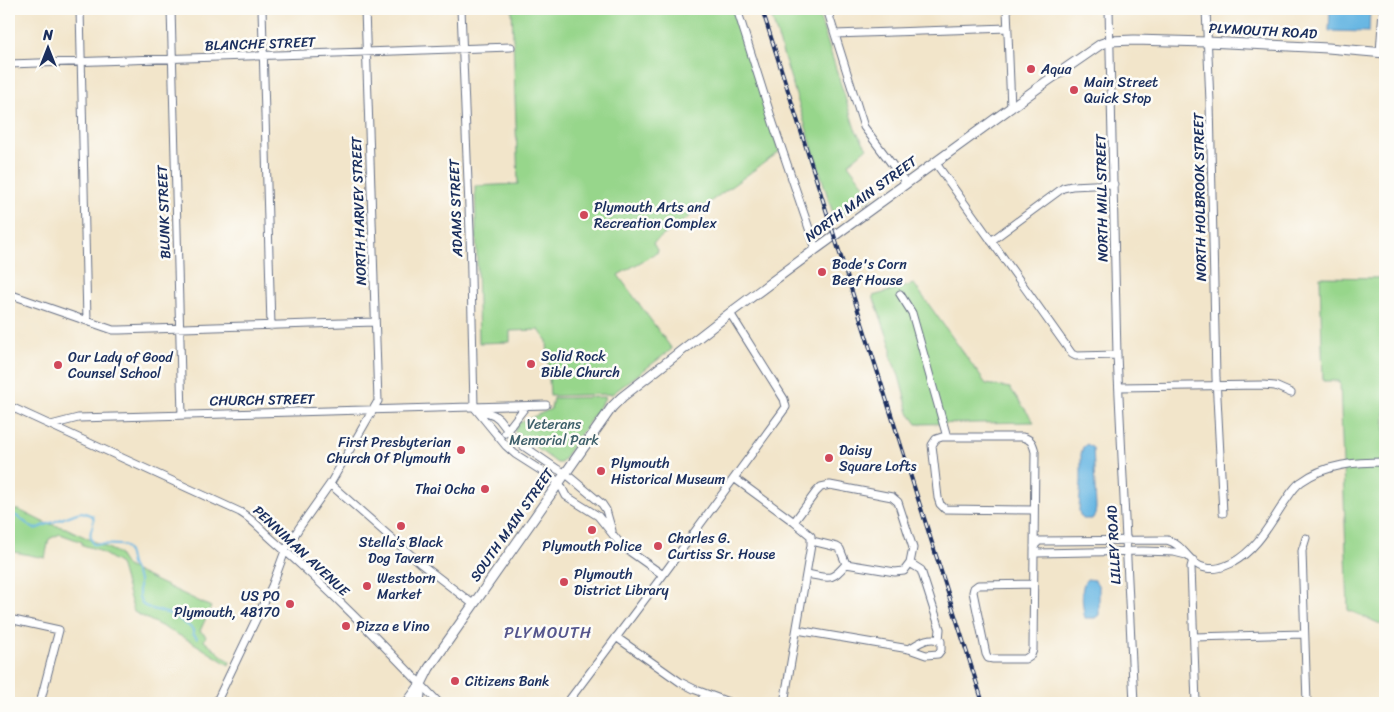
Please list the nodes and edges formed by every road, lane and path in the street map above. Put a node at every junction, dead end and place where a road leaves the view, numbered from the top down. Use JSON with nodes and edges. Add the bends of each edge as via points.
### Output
{"nodes":[{"id":1,"x":80,"y":9,"type":"edge"},
{"id":2,"x":171,"y":9,"type":"edge"},
{"id":3,"x":262,"y":9,"type":"edge"},
{"id":4,"x":364,"y":9,"type":"edge"},
{"id":5,"x":461,"y":9,"type":"edge"},
{"id":6,"x":737,"y":9,"type":"edge"},
{"id":7,"x":827,"y":9,"type":"edge"},
{"id":8,"x":1007,"y":9,"type":"edge"},
{"id":9,"x":1108,"y":9,"type":"edge"},
{"id":10,"x":1206,"y":9,"type":"edge"},
{"id":11,"x":1383,"y":9,"type":"edge"},
{"id":12,"x":1008,"y":28,"type":"junction"},
{"id":13,"x":835,"y":34,"type":"junction"},
{"id":14,"x":1110,"y":41,"type":"junction"},
{"id":15,"x":1207,"y":42,"type":"junction"},
{"id":16,"x":462,"y":48,"type":"junction"},
{"id":17,"x":511,"y":48,"type":"dead end"},
{"id":18,"x":366,"y":52,"type":"junction"},
{"id":19,"x":1383,"y":53,"type":"edge"},
{"id":20,"x":263,"y":56,"type":"junction"},
{"id":21,"x":173,"y":59,"type":"junction"},
{"id":22,"x":80,"y":62,"type":"junction"},
{"id":23,"x":9,"y":64,"type":"edge"},
{"id":24,"x":1010,"y":108,"type":"junction"},
{"id":25,"x":935,"y":162,"type":"junction"},
{"id":26,"x":906,"y":183,"type":"junction"},
{"id":27,"x":1114,"y":184,"type":"junction"},
{"id":28,"x":991,"y":241,"type":"junction"},
{"id":29,"x":816,"y":249,"type":"junction"},
{"id":30,"x":9,"y":294,"type":"edge"},
{"id":31,"x":900,"y":294,"type":"dead end"},
{"id":32,"x":730,"y":313,"type":"junction"},
{"id":33,"x":87,"y":321,"type":"junction"},
{"id":34,"x":375,"y":322,"type":"junction"},
{"id":35,"x":271,"y":326,"type":"junction"},
{"id":36,"x":180,"y":328,"type":"junction"},
{"id":37,"x":1118,"y":355,"type":"junction"},
{"id":38,"x":1217,"y":384,"type":"junction"},
{"id":39,"x":1119,"y":386,"type":"junction"},
{"id":40,"x":634,"y":387,"type":"joint"},
{"id":41,"x":1291,"y":393,"type":"dead end"},
{"id":42,"x":546,"y":405,"type":"dead end"},
{"id":43,"x":9,"y":406,"type":"edge"},
{"id":44,"x":526,"y":406,"type":"junction"},
{"id":45,"x":474,"y":407,"type":"junction"},
{"id":46,"x":372,"y":410,"type":"junction"},
{"id":47,"x":182,"y":415,"type":"junction"},
{"id":48,"x":51,"y":425,"type":"junction"},
{"id":49,"x":508,"y":430,"type":"junction"},
{"id":50,"x":947,"y":437,"type":"junction"},
{"id":51,"x":500,"y":438,"type":"junction"},
{"id":52,"x":1385,"y":462,"type":"edge"},
{"id":53,"x":565,"y":473,"type":"junction"},
{"id":54,"x":734,"y":478,"type":"junction"},
{"id":55,"x":559,"y":482,"type":"junction"},
{"id":56,"x":330,"y":484,"type":"junction"},
{"id":57,"x":1034,"y":510,"type":"junction"},
{"id":58,"x":1223,"y":513,"type":"dead end"},
{"id":59,"x":794,"y":522,"type":"junction"},
{"id":60,"x":612,"y":532,"type":"junction"},
{"id":61,"x":1306,"y":538,"type":"dead end"},
{"id":62,"x":1127,"y":540,"type":"junction"},
{"id":63,"x":812,"y":541,"type":"junction"},
{"id":64,"x":1034,"y":546,"type":"junction"},
{"id":65,"x":286,"y":551,"type":"junction"},
{"id":66,"x":1127,"y":552,"type":"junction"},
{"id":67,"x":1190,"y":558,"type":"junction"},
{"id":68,"x":910,"y":563,"type":"junction"},
{"id":69,"x":846,"y":564,"type":"junction"},
{"id":70,"x":807,"y":574,"type":"junction"},
{"id":71,"x":663,"y":575,"type":"junction"},
{"id":72,"x":1034,"y":584,"type":"junction"},
{"id":73,"x":473,"y":604,"type":"junction"},
{"id":74,"x":9,"y":619,"type":"edge"},
{"id":75,"x":797,"y":630,"type":"junction"},
{"id":76,"x":1304,"y":634,"type":"junction"},
{"id":77,"x":616,"y":637,"type":"junction"},
{"id":78,"x":1194,"y":637,"type":"junction"},
{"id":79,"x":939,"y":640,"type":"junction"},
{"id":80,"x":909,"y":649,"type":"junction"},
{"id":81,"x":421,"y":684,"type":"junction"},
{"id":82,"x":705,"y":694,"type":"junction"},
{"id":83,"x":40,"y":703,"type":"edge"},
{"id":84,"x":216,"y":703,"type":"edge"},
{"id":85,"x":407,"y":703,"type":"edge"},
{"id":86,"x":420,"y":703,"type":"edge"},
{"id":87,"x":440,"y":703,"type":"edge"},
{"id":88,"x":567,"y":703,"type":"edge"},
{"id":89,"x":700,"y":703,"type":"edge"},
{"id":90,"x":731,"y":703,"type":"edge"},
{"id":91,"x":784,"y":703,"type":"edge"},
{"id":92,"x":1134,"y":703,"type":"edge"},
{"id":93,"x":1196,"y":703,"type":"edge"},
{"id":94,"x":1307,"y":703,"type":"edge"}],
"edges":[{"from":1,"to":22,"type":"street"},
{"from":2,"to":21,"type":"street","name":"BLUNK STREET"},
{"from":3,"to":20,"type":"street"},
{"from":4,"to":18,"type":"street","name":"NORTH HARVEY STREET"},
{"from":5,"to":16,"type":"street","name":"ADAMS STREET"},
{"from":6,"to":29,"type":"street"},
{"from":7,"to":13,"type":"street"},
{"from":8,"to":12,"type":"street"},
{"from":9,"to":14,"type":"street","name":"NORTH MILL STREET"},
{"from":10,"to":15,"type":"street","name":"NORTH HOLBROOK STREET"},
{"from":11,"to":19,"type":"street"},
{"from":12,"to":13,"type":"street"},
{"from":12,"to":24,"type":"street"},
{"from":13,"to":26,"type":"street","via":[[864,126]]},
{"from":14,"to":15,"type":"main road","name":"PLYMOUTH ROAD"},
{"from":14,"to":24,"type":"main road","name":"NORTH MAIN STREET","via":[[1101,44]]},
{"from":14,"to":27,"type":"street","name":"NORTH MILL STREET"},
{"from":15,"to":19,"type":"main road","name":"PLYMOUTH ROAD"},
{"from":15,"to":38,"type":"street","name":"NORTH HOLBROOK STREET"},
{"from":16,"to":17,"type":"street","name":"BLANCHE STREET"},
{"from":16,"to":18,"type":"street","name":"BLANCHE STREET"},
{"from":16,"to":45,"type":"street","name":"ADAMS STREET"},
{"from":18,"to":20,"type":"street","name":"BLANCHE STREET"},
{"from":18,"to":34,"type":"street","name":"NORTH HARVEY STREET"},
{"from":20,"to":21,"type":"street","name":"BLANCHE STREET"},
{"from":20,"to":35,"type":"street"},
{"from":21,"to":22,"type":"street","name":"BLANCHE STREET"},
{"from":21,"to":36,"type":"street","name":"BLUNK STREET"},
{"from":22,"to":23,"type":"street","name":"BLANCHE STREET"},
{"from":22,"to":33,"type":"street"},
{"from":24,"to":25,"type":"main road","name":"NORTH MAIN STREET"},
{"from":25,"to":26,"type":"main road","name":"NORTH MAIN STREET"},
{"from":25,"to":28,"type":"street"},
{"from":26,"to":29,"type":"main road","name":"NORTH MAIN STREET"},
{"from":27,"to":28,"type":"street","via":[[1064,188]]},
{"from":27,"to":37,"type":"street","name":"NORTH MILL STREET"},
{"from":28,"to":37,"type":"street","via":[[1073,356]]},
{"from":29,"to":32,"type":"main road","name":"NORTH MAIN STREET"},
{"from":30,"to":33,"type":"street"},
{"from":31,"to":50,"type":"street","via":[[912,312]]},
{"from":32,"to":40,"type":"main road","name":"NORTH MAIN STREET"},
{"from":32,"to":54,"type":"street","via":[[786,402],[785,410]]},
{"from":33,"to":36,"type":"street","via":[[113,330]]},
{"from":34,"to":35,"type":"street"},
{"from":34,"to":46,"type":"street","name":"NORTH HARVEY STREET","via":[[378,401]]},
{"from":35,"to":36,"type":"street"},
{"from":36,"to":47,"type":"street","name":"BLUNK STREET"},
{"from":37,"to":39,"type":"street","name":"NORTH MILL STREET"},
{"from":38,"to":39,"type":"street"},
{"from":38,"to":41,"type":"street","via":[[1275,386]]},
{"from":38,"to":58,"type":"street","name":"NORTH HOLBROOK STREET"},
{"from":39,"to":62,"type":"street","name":"LILLEY ROAD"},
{"from":40,"to":53,"type":"main road","name":"SOUTH MAIN STREET","via":[[612,407]]},
{"from":42,"to":44,"type":"street","name":"CHURCH STREET"},
{"from":43,"to":48,"type":"street","name":"PENNIMAN AVENUE"},
{"from":44,"to":45,"type":"street","name":"CHURCH STREET"},
{"from":44,"to":49,"type":"street"},
{"from":45,"to":46,"type":"street","name":"CHURCH STREET"},
{"from":45,"to":49,"type":"street","name":"CHURCH STREET","via":[[494,414]]},
{"from":45,"to":51,"type":"street","name":"CHURCH STREET"},
{"from":46,"to":47,"type":"street","name":"CHURCH STREET"},
{"from":46,"to":56,"type":"street","name":"NORTH HARVEY STREET"},
{"from":47,"to":48,"type":"street","name":"CHURCH STREET","via":[[78,418]]},
{"from":48,"to":65,"type":"street","name":"PENNIMAN AVENUE","via":[[240,512]]},
{"from":49,"to":51,"type":"street"},
{"from":49,"to":53,"type":"street","name":"CHURCH STREET","via":[[516,441]]},
{"from":50,"to":57,"type":"street","via":[[1029,439],[1035,452]]},
{"from":50,"to":57,"type":"street","via":[[936,439],[932,444],[938,498],[945,509]]},
{"from":51,"to":55,"type":"street","name":"CHURCH STREET","via":[[515,454]]},
{"from":52,"to":67,"type":"street","via":[[1340,465],[1300,482],[1264,534],[1241,558],[1220,568],[1205,568]]},
{"from":53,"to":55,"type":"main road","name":"SOUTH MAIN STREET"},
{"from":53,"to":60,"type":"street","name":"CHURCH STREET","via":[[602,504]]},
{"from":54,"to":59,"type":"street"},
{"from":54,"to":71,"type":"street"},
{"from":55,"to":60,"type":"street","name":"CHURCH STREET","via":[[566,496],[598,516]]},
{"from":55,"to":73,"type":"main road","name":"SOUTH MAIN STREET"},
{"from":56,"to":65,"type":"street","name":"NORTH HARVEY STREET"},
{"from":56,"to":73,"type":"street","via":[[420,564]]},
{"from":57,"to":64,"type":"street"},
{"from":59,"to":63,"type":"street","via":[[811,536]]},
{"from":59,"to":68,"type":"street","via":[[816,492],[830,485],[892,497],[898,502],[912,548]]},
{"from":60,"to":71,"type":"street","name":"CHURCH STREET","via":[[622,546]]},
{"from":61,"to":76,"type":"street","via":[[1302,551]]},
{"from":62,"to":64,"type":"street","via":[[1039,541]]},
{"from":62,"to":66,"type":"street","name":"LILLEY ROAD"},
{"from":62,"to":67,"type":"street","via":[[1167,540],[1178,545]]},
{"from":63,"to":69,"type":"street","via":[[837,547]]},
{"from":63,"to":70,"type":"street"},
{"from":64,"to":66,"type":"street","via":[[1037,553]]},
{"from":64,"to":72,"type":"street"},
{"from":65,"to":81,"type":"street","name":"PENNIMAN AVENUE"},
{"from":65,"to":84,"type":"street","name":"NORTH HARVEY STREET"},
{"from":66,"to":67,"type":"street","via":[[1174,552]]},
{"from":66,"to":92,"type":"street","name":"LILLEY ROAD"},
{"from":67,"to":78,"type":"street"},
{"from":68,"to":69,"type":"street","via":[[904,571],[895,572]]},
{"from":68,"to":79,"type":"street","via":[[921,570],[940,629]]},
{"from":69,"to":70,"type":"street","via":[[833,577]]},
{"from":70,"to":75,"type":"street"},
{"from":71,"to":77,"type":"street"},
{"from":72,"to":72,"type":"street","via":[[1031,656],[1025,659],[988,658],[974,588],[978,585]]},
{"from":73,"to":81,"type":"main road","name":"SOUTH MAIN STREET"},
{"from":74,"to":83,"type":"street","via":[[59,630]]},
{"from":75,"to":80,"type":"street"},
{"from":75,"to":91,"type":"street"},
{"from":76,"to":78,"type":"street"},
{"from":76,"to":94,"type":"street"},
{"from":77,"to":82,"type":"street","via":[[680,682]]},
{"from":77,"to":88,"type":"street"},
{"from":78,"to":93,"type":"street"},
{"from":79,"to":80,"type":"street","via":[[930,639]]},
{"from":79,"to":80,"type":"street","via":[[941,650],[938,654],[926,655]]},
{"from":81,"to":85,"type":"main road","name":"SOUTH MAIN STREET"},
{"from":81,"to":86,"type":"main road","name":"SOUTH MAIN STREET"},
{"from":81,"to":87,"type":"street","name":"PENNIMAN AVENUE"},
{"from":82,"to":89,"type":"street"},
{"from":82,"to":90,"type":"street"}]}
